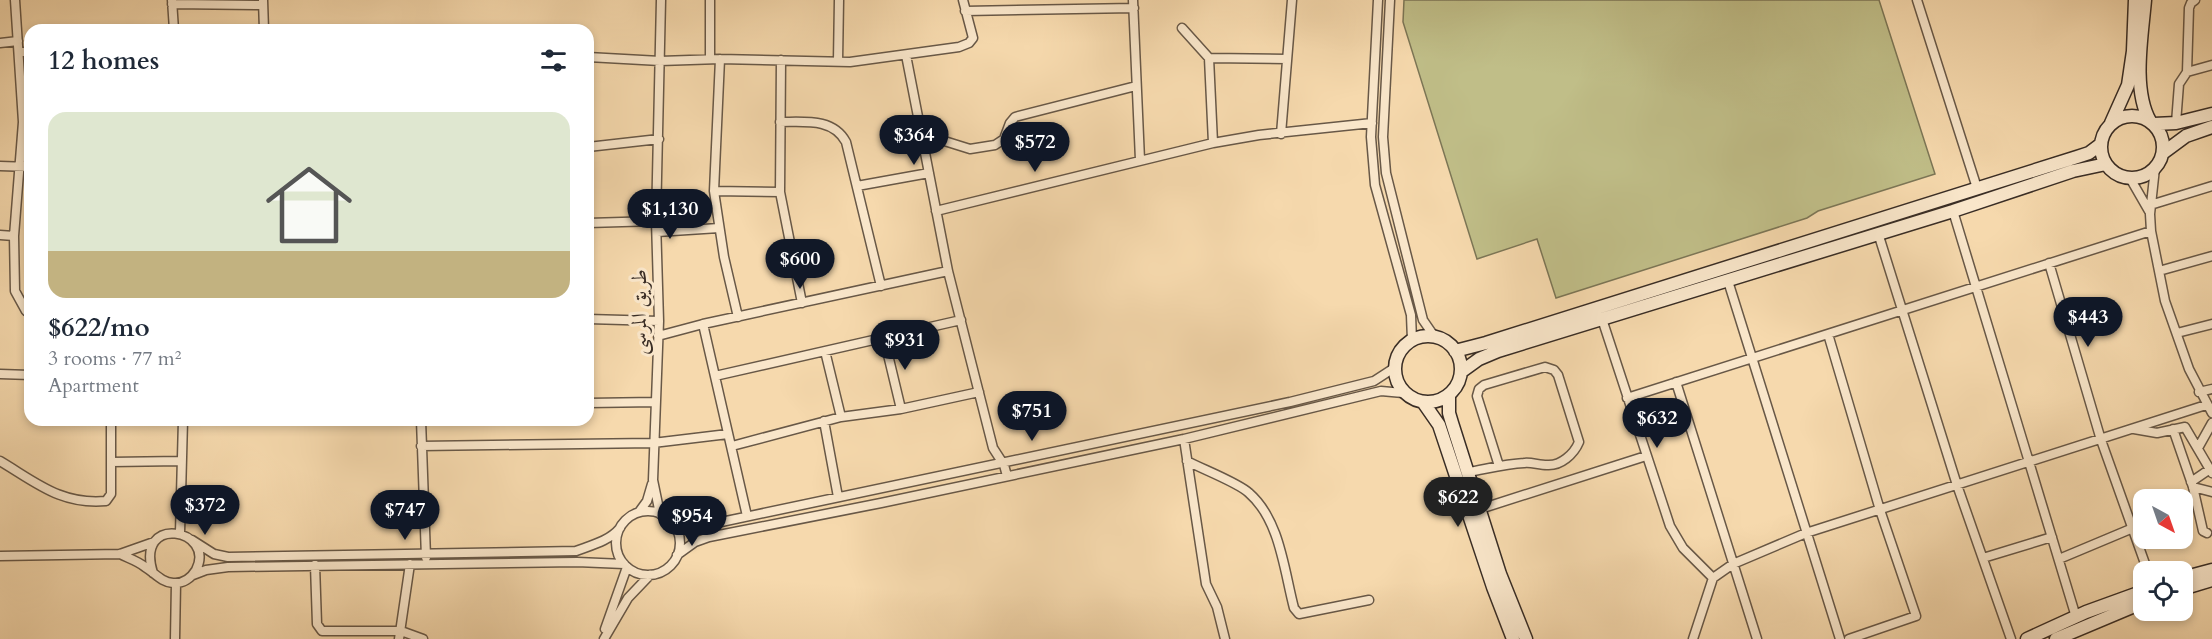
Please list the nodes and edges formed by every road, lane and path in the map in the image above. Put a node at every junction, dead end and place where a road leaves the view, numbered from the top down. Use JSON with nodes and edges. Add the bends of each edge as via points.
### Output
{"nodes":[{"id":1,"x":15,"y":0,"type":"edge"},
{"id":2,"x":661,"y":0,"type":"edge"},
{"id":3,"x":710,"y":0,"type":"edge"},
{"id":4,"x":839,"y":0,"type":"edge"},
{"id":5,"x":963,"y":0,"type":"edge"},
{"id":6,"x":1292,"y":0,"type":"edge"},
{"id":7,"x":1378,"y":0,"type":"edge"},
{"id":8,"x":1389,"y":0,"type":"edge"},
{"id":9,"x":1917,"y":0,"type":"edge"},
{"id":10,"x":2135,"y":0,"type":"edge"},
{"id":11,"x":2145,"y":0,"type":"edge"},
{"id":12,"x":2195,"y":0,"type":"edge"},
{"id":13,"x":172,"y":2,"type":"edge"},
{"id":14,"x":263,"y":2,"type":"edge"},
{"id":15,"x":1134,"y":4,"type":"edge"},
{"id":16,"x":965,"y":11,"type":"junction"},
{"id":17,"x":174,"y":24,"type":"edge"},
{"id":18,"x":264,"y":24,"type":"edge"},
{"id":19,"x":1182,"y":28,"type":"dead end"},
{"id":20,"x":18,"y":41,"type":"junction"},
{"id":21,"x":0,"y":44,"type":"edge"},
{"id":22,"x":19,"y":52,"type":"junction"},
{"id":23,"x":24,"y":52,"type":"edge"},
{"id":24,"x":906,"y":55,"type":"junction"},
{"id":25,"x":594,"y":57,"type":"edge"},
{"id":26,"x":1209,"y":58,"type":"junction"},
{"id":27,"x":715,"y":59,"type":"junction"},
{"id":28,"x":1287,"y":59,"type":"junction"},
{"id":29,"x":781,"y":60,"type":"junction"},
{"id":30,"x":660,"y":61,"type":"junction"},
{"id":31,"x":838,"y":61,"type":"junction"},
{"id":32,"x":2212,"y":65,"type":"edge"},
{"id":33,"x":2187,"y":72,"type":"junction"},
{"id":34,"x":1136,"y":86,"type":"junction"},
{"id":35,"x":24,"y":96,"type":"edge"},
{"id":36,"x":2212,"y":114,"type":"edge"},
{"id":37,"x":780,"y":122,"type":"junction"},
{"id":38,"x":2152,"y":122,"type":"junction"},
{"id":39,"x":1372,"y":123,"type":"junction"},
{"id":40,"x":2111,"y":123,"type":"junction"},
{"id":41,"x":2176,"y":123,"type":"junction"},
{"id":42,"x":2212,"y":127,"type":"edge"},
{"id":43,"x":922,"y":134,"type":"junction"},
{"id":44,"x":1281,"y":134,"type":"junction"},
{"id":45,"x":659,"y":139,"type":"junction"},
{"id":46,"x":1213,"y":143,"type":"junction"},
{"id":47,"x":2101,"y":144,"type":"junction"},
{"id":48,"x":594,"y":146,"type":"edge"},
{"id":49,"x":2163,"y":153,"type":"junction"},
{"id":50,"x":1140,"y":160,"type":"junction"},
{"id":51,"x":2106,"y":164,"type":"junction"},
{"id":52,"x":0,"y":166,"type":"edge"},
{"id":53,"x":24,"y":167,"type":"edge"},
{"id":54,"x":2155,"y":168,"type":"junction"},
{"id":55,"x":24,"y":173,"type":"edge"},
{"id":56,"x":929,"y":173,"type":"junction"},
{"id":57,"x":1386,"y":173,"type":"junction"},
{"id":58,"x":1374,"y":174,"type":"junction"},
{"id":59,"x":2130,"y":178,"type":"junction"},
{"id":60,"x":857,"y":186,"type":"junction"},
{"id":61,"x":2212,"y":186,"type":"edge"},
{"id":62,"x":1977,"y":188,"type":"junction"},
{"id":63,"x":714,"y":191,"type":"junction"},
{"id":64,"x":780,"y":192,"type":"junction"},
{"id":65,"x":2149,"y":209,"type":"junction"},
{"id":66,"x":936,"y":211,"type":"junction"},
{"id":67,"x":1953,"y":211,"type":"junction"},
{"id":68,"x":656,"y":221,"type":"junction"},
{"id":69,"x":594,"y":224,"type":"edge"},
{"id":70,"x":719,"y":228,"type":"junction"},
{"id":71,"x":2151,"y":231,"type":"junction"},
{"id":72,"x":657,"y":232,"type":"junction"},
{"id":73,"x":1878,"y":233,"type":"junction"},
{"id":74,"x":0,"y":235,"type":"edge"},
{"id":75,"x":14,"y":236,"type":"junction"},
{"id":76,"x":2212,"y":256,"type":"edge"},
{"id":77,"x":2049,"y":263,"type":"junction"},
{"id":78,"x":948,"y":271,"type":"junction"},
{"id":79,"x":2159,"y":271,"type":"junction"},
{"id":80,"x":1728,"y":280,"type":"junction"},
{"id":81,"x":1697,"y":284,"type":"junction"},
{"id":82,"x":881,"y":286,"type":"junction"},
{"id":83,"x":1975,"y":287,"type":"junction"},
{"id":84,"x":802,"y":303,"type":"junction"},
{"id":85,"x":24,"y":308,"type":"edge"},
{"id":86,"x":1902,"y":310,"type":"junction"},
{"id":87,"x":738,"y":317,"type":"junction"},
{"id":88,"x":594,"y":319,"type":"edge"},
{"id":89,"x":1602,"y":319,"type":"junction"},
{"id":90,"x":961,"y":320,"type":"junction"},
{"id":91,"x":659,"y":321,"type":"junction"},
{"id":92,"x":704,"y":324,"type":"junction"},
{"id":93,"x":2212,"y":324,"type":"edge"},
{"id":94,"x":2178,"y":333,"type":"junction"},
{"id":95,"x":1828,"y":334,"type":"junction"},
{"id":96,"x":658,"y":336,"type":"junction"},
{"id":97,"x":1434,"y":336,"type":"junction"},
{"id":98,"x":884,"y":338,"type":"junction"},
{"id":99,"x":1412,"y":340,"type":"junction"},
{"id":100,"x":825,"y":351,"type":"junction"},
{"id":101,"x":1455,"y":351,"type":"junction"},
{"id":102,"x":1752,"y":358,"type":"junction"},
{"id":103,"x":1394,"y":368,"type":"junction"},
{"id":104,"x":1461,"y":372,"type":"junction"},
{"id":105,"x":0,"y":374,"type":"edge"},
{"id":106,"x":24,"y":375,"type":"edge"},
{"id":107,"x":715,"y":376,"type":"junction"},
{"id":108,"x":1676,"y":382,"type":"junction"},
{"id":109,"x":2212,"y":389,"type":"edge"},
{"id":110,"x":979,"y":392,"type":"junction"},
{"id":111,"x":2199,"y":392,"type":"junction"},
{"id":112,"x":1404,"y":393,"type":"junction"},
{"id":113,"x":1449,"y":395,"type":"junction"},
{"id":114,"x":1627,"y":398,"type":"junction"},
{"id":115,"x":656,"y":402,"type":"junction"},
{"id":116,"x":1423,"y":402,"type":"junction"},
{"id":117,"x":594,"y":403,"type":"edge"},
{"id":118,"x":2206,"y":405,"type":"junction"},
{"id":119,"x":901,"y":410,"type":"junction"},
{"id":120,"x":2212,"y":413,"type":"edge"},
{"id":121,"x":841,"y":417,"type":"junction"},
{"id":122,"x":824,"y":421,"type":"junction"},
{"id":123,"x":2212,"y":423,"type":"edge"},
{"id":124,"x":111,"y":426,"type":"edge"},
{"id":125,"x":183,"y":426,"type":"edge"},
{"id":126,"x":421,"y":426,"type":"edge"},
{"id":127,"x":2133,"y":429,"type":"junction"},
{"id":128,"x":2174,"y":429,"type":"junction"},
{"id":129,"x":728,"y":434,"type":"junction"},
{"id":130,"x":1184,"y":439,"type":"junction"},
{"id":131,"x":2101,"y":440,"type":"junction"},
{"id":132,"x":653,"y":443,"type":"junction"},
{"id":133,"x":421,"y":446,"type":"junction"},
{"id":134,"x":732,"y":446,"type":"junction"},
{"id":135,"x":2198,"y":448,"type":"junction"},
{"id":136,"x":1646,"y":456,"type":"junction"},
{"id":137,"x":181,"y":461,"type":"junction"},
{"id":138,"x":1187,"y":461,"type":"junction"},
{"id":139,"x":0,"y":462,"type":"edge"},
{"id":140,"x":111,"y":462,"type":"junction"},
{"id":141,"x":1002,"y":462,"type":"junction"},
{"id":142,"x":2030,"y":462,"type":"junction"},
{"id":143,"x":1500,"y":466,"type":"junction"},
{"id":144,"x":1468,"y":471,"type":"junction"},
{"id":145,"x":2211,"y":471,"type":"edge"},
{"id":146,"x":1007,"y":476,"type":"junction"},
{"id":147,"x":652,"y":480,"type":"junction"},
{"id":148,"x":2192,"y":484,"type":"junction"},
{"id":149,"x":1957,"y":485,"type":"junction"},
{"id":150,"x":2212,"y":492,"type":"edge"},
{"id":151,"x":838,"y":497,"type":"junction"},
{"id":152,"x":1480,"y":509,"type":"junction"},
{"id":153,"x":1880,"y":510,"type":"junction"},
{"id":154,"x":639,"y":512,"type":"junction"},
{"id":155,"x":660,"y":514,"type":"junction"},
{"id":156,"x":747,"y":516,"type":"junction"},
{"id":157,"x":672,"y":522,"type":"junction"},
{"id":158,"x":620,"y":528,"type":"junction"},
{"id":159,"x":2133,"y":528,"type":"joint"},
{"id":160,"x":2210,"y":529,"type":"edge"},
{"id":161,"x":180,"y":533,"type":"junction"},
{"id":162,"x":1806,"y":533,"type":"junction"},
{"id":163,"x":2052,"y":537,"type":"junction"},
{"id":164,"x":192,"y":540,"type":"junction"},
{"id":165,"x":154,"y":542,"type":"junction"},
{"id":166,"x":426,"y":553,"type":"junction"},
{"id":167,"x":120,"y":554,"type":"junction"},
{"id":168,"x":677,"y":555,"type":"junction"},
{"id":169,"x":0,"y":556,"type":"edge"},
{"id":170,"x":1983,"y":558,"type":"junction"},
{"id":171,"x":2059,"y":559,"type":"junction"},
{"id":172,"x":427,"y":563,"type":"junction"},
{"id":173,"x":410,"y":564,"type":"junction"},
{"id":174,"x":1733,"y":564,"type":"junction"},
{"id":175,"x":625,"y":565,"type":"junction"},
{"id":176,"x":315,"y":566,"type":"junction"},
{"id":177,"x":2212,"y":570,"type":"edge"},
{"id":178,"x":153,"y":573,"type":"junction"},
{"id":179,"x":650,"y":574,"type":"junction"},
{"id":180,"x":193,"y":575,"type":"junction"},
{"id":181,"x":2193,"y":575,"type":"edge"},
{"id":182,"x":1713,"y":578,"type":"junction"},
{"id":183,"x":2212,"y":580,"type":"edge"},
{"id":184,"x":176,"y":584,"type":"junction"},
{"id":185,"x":2193,"y":586,"type":"edge"},
{"id":186,"x":2133,"y":595,"type":"edge"},
{"id":187,"x":1369,"y":600,"type":"dead end"},
{"id":188,"x":2133,"y":607,"type":"edge"},
{"id":189,"x":1510,"y":617,"type":"junction"},
{"id":190,"x":2076,"y":617,"type":"junction"},
{"id":191,"x":400,"y":635,"type":"edge"},
{"id":192,"x":175,"y":639,"type":"edge"},
{"id":193,"x":423,"y":639,"type":"edge"},
{"id":194,"x":603,"y":639,"type":"edge"},
{"id":195,"x":1225,"y":639,"type":"edge"},
{"id":196,"x":1513,"y":639,"type":"edge"},
{"id":197,"x":1526,"y":639,"type":"edge"},
{"id":198,"x":1693,"y":639,"type":"edge"},
{"id":199,"x":1757,"y":639,"type":"edge"},
{"id":200,"x":1840,"y":639,"type":"edge"},
{"id":201,"x":1849,"y":639,"type":"edge"},
{"id":202,"x":2011,"y":639,"type":"edge"},
{"id":203,"x":2027,"y":639,"type":"edge"},
{"id":204,"x":2056,"y":639,"type":"edge"}],
"edges":[{"from":1,"to":20,"type":"street"},
{"from":2,"to":30,"type":"street","name":"طريق المرسى"},
{"from":3,"to":27,"type":"street"},
{"from":4,"to":31,"type":"street"},
{"from":5,"to":16,"type":"street"},
{"from":6,"to":28,"type":"street"},
{"from":7,"to":39,"type":"street"},
{"from":8,"to":57,"type":"street","via":[[1383,137]]},
{"from":9,"to":62,"type":"street"},
{"from":10,"to":40,"type":"street","via":[[2128,85]]},
{"from":11,"to":38,"type":"street","via":[[2141,96]]},
{"from":12,"to":33,"type":"street","via":[[2189,8]]},
{"from":13,"to":14,"type":"street"},
{"from":13,"to":17,"type":"street"},
{"from":14,"to":18,"type":"street"},
{"from":15,"to":16,"type":"street"},
{"from":15,"to":34,"type":"street"},
{"from":16,"to":24,"type":"street","via":[[973,38],[969,43]]},
{"from":19,"to":26,"type":"street"},
{"from":20,"to":21,"type":"street"},
{"from":20,"to":22,"type":"street"},
{"from":22,"to":23,"type":"street"},
{"from":22,"to":35,"type":"street"},
{"from":24,"to":31,"type":"street"},
{"from":24,"to":43,"type":"street"},
{"from":25,"to":30,"type":"street"},
{"from":26,"to":28,"type":"street"},
{"from":26,"to":46,"type":"street"},
{"from":27,"to":29,"type":"street"},
{"from":27,"to":30,"type":"street"},
{"from":27,"to":63,"type":"street"},
{"from":28,"to":44,"type":"street"},
{"from":29,"to":31,"type":"street"},
{"from":29,"to":37,"type":"street"},
{"from":30,"to":45,"type":"street","name":"طريق المرسى"},
{"from":32,"to":33,"type":"street"},
{"from":33,"to":41,"type":"street","via":[[2179,84]]},
{"from":34,"to":43,"type":"street","via":[[1015,117],[1004,139],[995,145],[970,149]]},
{"from":34,"to":50,"type":"street"},
{"from":36,"to":41,"type":"street"},
{"from":37,"to":60,"type":"street","via":[[816,122],[837,129],[846,142]]},
{"from":37,"to":64,"type":"street"},
{"from":38,"to":40,"type":"street","via":[[2130,115]]},
{"from":38,"to":41,"type":"street"},
{"from":38,"to":49,"type":"street","via":[[2162,137]]},
{"from":39,"to":44,"type":"street"},
{"from":39,"to":58,"type":"street"},
{"from":40,"to":47,"type":"street"},
{"from":42,"to":49,"type":"street","via":[[2186,136]]},
{"from":43,"to":56,"type":"street"},
{"from":44,"to":46,"type":"street"},
{"from":45,"to":48,"type":"street"},
{"from":45,"to":68,"type":"street","name":"طريق المرسى"},
{"from":46,"to":50,"type":"street"},
{"from":47,"to":51,"type":"street"},
{"from":47,"to":62,"type":"street","via":[[2089,153]]},
{"from":49,"to":54,"type":"street"},
{"from":50,"to":66,"type":"street"},
{"from":51,"to":59,"type":"street","via":[[2119,176]]},
{"from":51,"to":67,"type":"street"},
{"from":52,"to":53,"type":"street"},
{"from":54,"to":59,"type":"street"},
{"from":54,"to":65,"type":"street"},
{"from":55,"to":75,"type":"street"},
{"from":56,"to":60,"type":"street"},
{"from":56,"to":66,"type":"street"},
{"from":57,"to":58,"type":"street"},
{"from":57,"to":97,"type":"street","via":[[1424,320]]},
{"from":58,"to":99,"type":"street","via":[[1411,315]]},
{"from":59,"to":65,"type":"street"},
{"from":60,"to":82,"type":"street"},
{"from":61,"to":65,"type":"street"},
{"from":62,"to":81,"type":"street"},
{"from":63,"to":64,"type":"street"},
{"from":63,"to":70,"type":"street"},
{"from":64,"to":84,"type":"street"},
{"from":65,"to":71,"type":"street"},
{"from":66,"to":78,"type":"street"},
{"from":67,"to":73,"type":"street"},
{"from":67,"to":83,"type":"street"},
{"from":68,"to":69,"type":"street"},
{"from":68,"to":72,"type":"street","name":"طريق المرسى"},
{"from":70,"to":72,"type":"street"},
{"from":70,"to":87,"type":"street"},
{"from":71,"to":77,"type":"street"},
{"from":71,"to":79,"type":"street"},
{"from":72,"to":91,"type":"street","name":"طريق المرسى"},
{"from":73,"to":80,"type":"street"},
{"from":73,"to":86,"type":"street"},
{"from":74,"to":75,"type":"street"},
{"from":75,"to":85,"type":"street","via":[[15,291]]},
{"from":76,"to":79,"type":"street"},
{"from":77,"to":83,"type":"street"},
{"from":77,"to":131,"type":"street"},
{"from":78,"to":82,"type":"street"},
{"from":78,"to":90,"type":"street"},
{"from":79,"to":94,"type":"street","via":[[2165,301]]},
{"from":80,"to":81,"type":"street"},
{"from":80,"to":102,"type":"street"},
{"from":81,"to":89,"type":"street"},
{"from":81,"to":101,"type":"street"},
{"from":82,"to":84,"type":"street"},
{"from":83,"to":86,"type":"street"},
{"from":83,"to":142,"type":"street"},
{"from":84,"to":87,"type":"street"},
{"from":86,"to":95,"type":"street"},
{"from":86,"to":149,"type":"street"},
{"from":87,"to":92,"type":"street"},
{"from":88,"to":91,"type":"street"},
{"from":89,"to":104,"type":"street","via":[[1498,351]]},
{"from":89,"to":114,"type":"street"},
{"from":90,"to":98,"type":"street"},
{"from":90,"to":110,"type":"street"},
{"from":91,"to":96,"type":"street","name":"طريق المرسى"},
{"from":92,"to":96,"type":"street"},
{"from":92,"to":107,"type":"street"},
{"from":93,"to":94,"type":"street"},
{"from":94,"to":111,"type":"street"},
{"from":95,"to":102,"type":"street"},
{"from":95,"to":153,"type":"street"},
{"from":96,"to":115,"type":"street","name":"طريق المرسى"},
{"from":97,"to":99,"type":"street"},
{"from":97,"to":101,"type":"street"},
{"from":98,"to":100,"type":"street"},
{"from":98,"to":119,"type":"street"},
{"from":99,"to":103,"type":"street","via":[[1403,347]]},
{"from":100,"to":107,"type":"street"},
{"from":100,"to":121,"type":"street"},
{"from":101,"to":104,"type":"street"},
{"from":102,"to":108,"type":"street"},
{"from":102,"to":162,"type":"street"},
{"from":103,"to":112,"type":"street"},
{"from":103,"to":141,"type":"street","via":[[1365,384]]},
{"from":104,"to":113,"type":"street"},
{"from":105,"to":106,"type":"street"},
{"from":107,"to":129,"type":"street"},
{"from":108,"to":114,"type":"street"},
{"from":108,"to":174,"type":"street"},
{"from":109,"to":111,"type":"street"},
{"from":110,"to":119,"type":"street"},
{"from":110,"to":141,"type":"street","via":[[993,448]]},
{"from":111,"to":118,"type":"street"},
{"from":112,"to":116,"type":"street"},
{"from":112,"to":130,"type":"street","via":[[1381,391]]},
{"from":113,"to":116,"type":"street"},
{"from":113,"to":144,"type":"street","via":[[1449,413]]},
{"from":114,"to":136,"type":"street"},
{"from":115,"to":117,"type":"street"},
{"from":115,"to":132,"type":"street","name":"طريق المرسى"},
{"from":116,"to":189,"type":"street","via":[[1439,425]]},
{"from":118,"to":120,"type":"street"},
{"from":118,"to":127,"type":"street"},
{"from":119,"to":121,"type":"street"},
{"from":121,"to":122,"type":"street"},
{"from":122,"to":134,"type":"street"},
{"from":122,"to":151,"type":"street"},
{"from":123,"to":135,"type":"street"},
{"from":124,"to":140,"type":"street"},
{"from":125,"to":137,"type":"street"},
{"from":126,"to":133,"type":"street"},
{"from":127,"to":128,"type":"street","via":[[2157,433]]},
{"from":127,"to":131,"type":"street"},
{"from":128,"to":135,"type":"street","via":[[2187,429]]},
{"from":128,"to":148,"type":"street"},
{"from":129,"to":132,"type":"street"},
{"from":129,"to":134,"type":"street"},
{"from":130,"to":138,"type":"street"},
{"from":130,"to":146,"type":"street"},
{"from":131,"to":142,"type":"street"},
{"from":131,"to":159,"type":"street"},
{"from":132,"to":133,"type":"street"},
{"from":132,"to":147,"type":"street","name":"طريق المرسى"},
{"from":133,"to":166,"type":"street"},
{"from":134,"to":156,"type":"street"},
{"from":135,"to":145,"type":"street"},
{"from":136,"to":152,"type":"street"},
{"from":136,"to":182,"type":"street","via":[[1676,538]]},
{"from":137,"to":140,"type":"street"},
{"from":137,"to":161,"type":"street"},
{"from":138,"to":187,"type":"street","via":[[1249,492],[1263,510],[1274,527],[1294,608],[1299,614]]},
{"from":138,"to":195,"type":"street","via":[[1206,584]]},
{"from":139,"to":140,"type":"street","via":[[59,496],[85,502],[110,498]]},
{"from":141,"to":146,"type":"street"},
{"from":141,"to":151,"type":"street"},
{"from":142,"to":149,"type":"street"},
{"from":142,"to":163,"type":"street"},
{"from":143,"to":143,"type":"street","via":[[1527,462],[1549,466],[1560,463],[1576,449],[1579,442],[1554,370],[1545,367],[1479,389]]},
{"from":143,"to":144,"type":"street"},
{"from":144,"to":152,"type":"street"},
{"from":145,"to":148,"type":"street"},
{"from":146,"to":168,"type":"street","via":[[709,537]]},
{"from":147,"to":154,"type":"street","name":"طريق المرسى","via":[[647,501]]},
{"from":147,"to":155,"type":"street","name":"طريق المرسى"},
{"from":148,"to":150,"type":"street"},
{"from":148,"to":160,"type":"street","via":[[2203,531]]},
{"from":149,"to":153,"type":"street"},
{"from":149,"to":170,"type":"street"},
{"from":151,"to":156,"type":"street"},
{"from":152,"to":189,"type":"street"},
{"from":153,"to":162,"type":"street"},
{"from":153,"to":201,"type":"street","via":[[1916,616]]},
{"from":154,"to":155,"type":"street"},
{"from":154,"to":158,"type":"street"},
{"from":155,"to":157,"type":"street"},
{"from":156,"to":157,"type":"street","via":[[696,526]]},
{"from":157,"to":168,"type":"street","via":[[680,544]]},
{"from":158,"to":166,"type":"street","via":[[606,540],[576,551]]},
{"from":158,"to":175,"type":"street","via":[[617,552]]},
{"from":159,"to":171,"type":"street"},
{"from":161,"to":164,"type":"street"},
{"from":161,"to":165,"type":"street","via":[[166,534]]},
{"from":162,"to":174,"type":"street"},
{"from":162,"to":200,"type":"street"},
{"from":163,"to":170,"type":"street"},
{"from":163,"to":171,"type":"street"},
{"from":164,"to":166,"type":"street","via":[[214,554],[228,557]]},
{"from":164,"to":180,"type":"street","via":[[199,551],[199,564]]},
{"from":165,"to":167,"type":"street"},
{"from":165,"to":178,"type":"street","via":[[148,557]]},
{"from":166,"to":172,"type":"street"},
{"from":167,"to":169,"type":"street"},
{"from":167,"to":178,"type":"street"},
{"from":168,"to":179,"type":"street","via":[[666,569]]},
{"from":170,"to":202,"type":"street"},
{"from":171,"to":190,"type":"street"},
{"from":172,"to":173,"type":"street"},
{"from":172,"to":175,"type":"street"},
{"from":173,"to":176,"type":"street"},
{"from":173,"to":191,"type":"street"},
{"from":174,"to":182,"type":"street"},
{"from":174,"to":199,"type":"street"},
{"from":175,"to":179,"type":"street","via":[[641,574]]},
{"from":175,"to":194,"type":"street"},
{"from":176,"to":180,"type":"street","via":[[218,568]]},
{"from":176,"to":191,"type":"street","via":[[317,624],[322,631]]},
{"from":177,"to":181,"type":"street"},
{"from":178,"to":184,"type":"street"},
{"from":179,"to":194,"type":"street","via":[[628,598]]},
{"from":180,"to":184,"type":"street"},
{"from":182,"to":198,"type":"street"},
{"from":183,"to":185,"type":"street"},
{"from":184,"to":192,"type":"street"},
{"from":186,"to":190,"type":"street"},
{"from":188,"to":204,"type":"street"},
{"from":189,"to":196,"type":"street"},
{"from":189,"to":197,"type":"street"},
{"from":190,"to":203,"type":"street"},
{"from":191,"to":193,"type":"street"}]}
